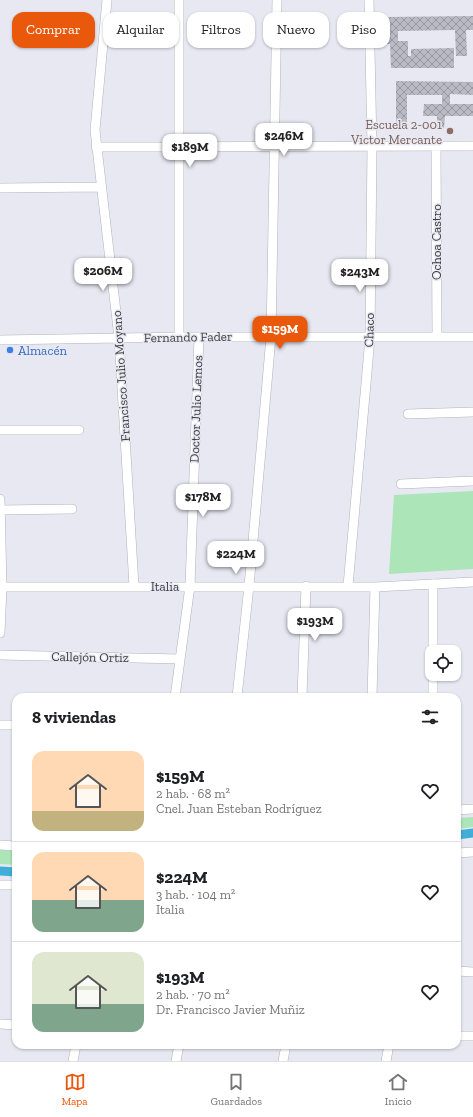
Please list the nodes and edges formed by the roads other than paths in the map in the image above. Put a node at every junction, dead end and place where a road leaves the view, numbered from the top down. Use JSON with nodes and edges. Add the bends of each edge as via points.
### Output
{"nodes":[{"id":1,"x":107,"y":0,"type":"edge"},
{"id":2,"x":179,"y":0,"type":"edge"},
{"id":3,"x":277,"y":0,"type":"edge"},
{"id":4,"x":369,"y":0,"type":"edge"},
{"id":5,"x":372,"y":146,"type":"junction"},
{"id":6,"x":436,"y":146,"type":"junction"},
{"id":7,"x":473,"y":146,"type":"edge"},
{"id":8,"x":96,"y":147,"type":"junction"},
{"id":9,"x":179,"y":147,"type":"junction"},
{"id":10,"x":275,"y":147,"type":"junction"},
{"id":11,"x":101,"y":187,"type":"junction"},
{"id":12,"x":0,"y":188,"type":"edge"},
{"id":13,"x":271,"y":336,"type":"junction"},
{"id":14,"x":179,"y":337,"type":"junction"},
{"id":15,"x":199,"y":337,"type":"junction"},
{"id":16,"x":436,"y":337,"type":"junction"},
{"id":17,"x":473,"y":337,"type":"edge"},
{"id":18,"x":119,"y":338,"type":"junction"},
{"id":19,"x":370,"y":338,"type":"junction"},
{"id":20,"x":0,"y":340,"type":"edge"},
{"id":21,"x":473,"y":412,"type":"edge"},
{"id":22,"x":408,"y":414,"type":"dead end"},
{"id":23,"x":0,"y":430,"type":"edge"},
{"id":24,"x":80,"y":430,"type":"dead end"},
{"id":25,"x":473,"y":482,"type":"edge"},
{"id":26,"x":401,"y":484,"type":"dead end"},
{"id":27,"x":0,"y":499,"type":"edge"},
{"id":28,"x":72,"y":509,"type":"dead end"},
{"id":29,"x":0,"y":510,"type":"edge"},
{"id":30,"x":473,"y":582,"type":"edge"},
{"id":31,"x":433,"y":584,"type":"junction"},
{"id":32,"x":134,"y":586,"type":"junction"},
{"id":33,"x":190,"y":586,"type":"junction"},
{"id":34,"x":249,"y":586,"type":"junction"},
{"id":35,"x":306,"y":586,"type":"junction"},
{"id":36,"x":348,"y":586,"type":"junction"},
{"id":37,"x":375,"y":586,"type":"junction"},
{"id":38,"x":1,"y":587,"type":"edge"},
{"id":39,"x":0,"y":633,"type":"edge"},
{"id":40,"x":433,"y":645,"type":"edge"},
{"id":41,"x":0,"y":655,"type":"edge"},
{"id":42,"x":180,"y":659,"type":"junction"},
{"id":43,"x":433,"y":681,"type":"edge"},
{"id":44,"x":176,"y":693,"type":"edge"},
{"id":45,"x":237,"y":693,"type":"edge"},
{"id":46,"x":302,"y":693,"type":"edge"},
{"id":47,"x":372,"y":693,"type":"edge"},
{"id":48,"x":433,"y":693,"type":"edge"},
{"id":49,"x":0,"y":725,"type":"edge"},
{"id":50,"x":12,"y":725,"type":"edge"},
{"id":51,"x":473,"y":809,"type":"edge"},
{"id":52,"x":461,"y":810,"type":"edge"},
{"id":53,"x":0,"y":845,"type":"edge"},
{"id":54,"x":12,"y":846,"type":"edge"},
{"id":55,"x":473,"y":852,"type":"edge"},
{"id":56,"x":461,"y":853,"type":"edge"},
{"id":57,"x":0,"y":885,"type":"edge"},
{"id":58,"x":12,"y":885,"type":"edge"},
{"id":59,"x":461,"y":972,"type":"edge"},
{"id":60,"x":473,"y":972,"type":"edge"},
{"id":61,"x":0,"y":1024,"type":"edge"},
{"id":62,"x":12,"y":1025,"type":"edge"},
{"id":63,"x":461,"y":1036,"type":"edge"},
{"id":64,"x":473,"y":1036,"type":"edge"},
{"id":65,"x":75,"y":1049,"type":"edge"},
{"id":66,"x":178,"y":1049,"type":"edge"},
{"id":67,"x":285,"y":1049,"type":"edge"},
{"id":68,"x":388,"y":1049,"type":"edge"},
{"id":69,"x":73,"y":1061,"type":"edge"},
{"id":70,"x":176,"y":1061,"type":"edge"},
{"id":71,"x":283,"y":1061,"type":"edge"},
{"id":72,"x":386,"y":1061,"type":"edge"}],
"edges":[{"from":1,"to":8,"type":"street","name":"Francisco Julio Moyano","via":[[95,130]]},
{"from":2,"to":9,"type":"street"},
{"from":3,"to":10,"type":"street"},
{"from":4,"to":5,"type":"street","name":"Chaco"},
{"from":5,"to":6,"type":"street"},
{"from":5,"to":10,"type":"street"},
{"from":5,"to":19,"type":"street","name":"Chaco"},
{"from":6,"to":7,"type":"street"},
{"from":6,"to":16,"type":"street","name":"Ochoa Castro"},
{"from":8,"to":9,"type":"street"},
{"from":8,"to":11,"type":"street","name":"Francisco Julio Moyano"},
{"from":9,"to":10,"type":"street"},
{"from":9,"to":14,"type":"street"},
{"from":10,"to":13,"type":"street"},
{"from":11,"to":12,"type":"street"},
{"from":11,"to":18,"type":"street","name":"Francisco Julio Moyano"},
{"from":13,"to":15,"type":"street","name":"Fernando Fader"},
{"from":13,"to":19,"type":"street","name":"Fernando Fader"},
{"from":13,"to":34,"type":"street"},
{"from":14,"to":15,"type":"street","name":"Fernando Fader"},
{"from":14,"to":18,"type":"street","name":"Fernando Fader"},
{"from":15,"to":33,"type":"street","name":"Doctor Julio Lemos"},
{"from":16,"to":17,"type":"street","name":"Fernando Fader"},
{"from":16,"to":19,"type":"street","name":"Fernando Fader"},
{"from":18,"to":20,"type":"street","name":"Fernando Fader"},
{"from":18,"to":32,"type":"street","name":"Francisco Julio Moyano"},
{"from":19,"to":36,"type":"street","name":"Chaco"},
{"from":21,"to":22,"type":"street"},
{"from":23,"to":24,"type":"street"},
{"from":25,"to":26,"type":"street"},
{"from":27,"to":29,"type":"street"},
{"from":28,"to":29,"type":"street"},
{"from":29,"to":38,"type":"street"},
{"from":30,"to":31,"type":"street","name":"Italia"},
{"from":31,"to":37,"type":"street","name":"Italia"},
{"from":31,"to":40,"type":"street"},
{"from":32,"to":33,"type":"street","name":"Italia"},
{"from":32,"to":38,"type":"street","name":"Italia"},
{"from":33,"to":34,"type":"street","name":"Italia"},
{"from":33,"to":42,"type":"street","name":"Doctor Julio Lemos"},
{"from":34,"to":35,"type":"street","name":"Italia"},
{"from":34,"to":45,"type":"street"},
{"from":35,"to":36,"type":"street","name":"Italia"},
{"from":35,"to":46,"type":"street"},
{"from":36,"to":37,"type":"street","name":"Italia"},
{"from":37,"to":47,"type":"street"},
{"from":38,"to":39,"type":"street"},
{"from":41,"to":42,"type":"street","name":"Callejón Ortiz"},
{"from":42,"to":44,"type":"street","name":"Doctor Julio Lemos"},
{"from":43,"to":48,"type":"street"},
{"from":49,"to":50,"type":"street"},
{"from":51,"to":52,"type":"street"},
{"from":53,"to":54,"type":"street"},
{"from":55,"to":56,"type":"street"},
{"from":57,"to":58,"type":"street"},
{"from":59,"to":60,"type":"street"},
{"from":61,"to":62,"type":"street"},
{"from":63,"to":64,"type":"street"},
{"from":65,"to":69,"type":"street"},
{"from":66,"to":70,"type":"street"},
{"from":67,"to":71,"type":"street"},
{"from":68,"to":72,"type":"street"}]}
